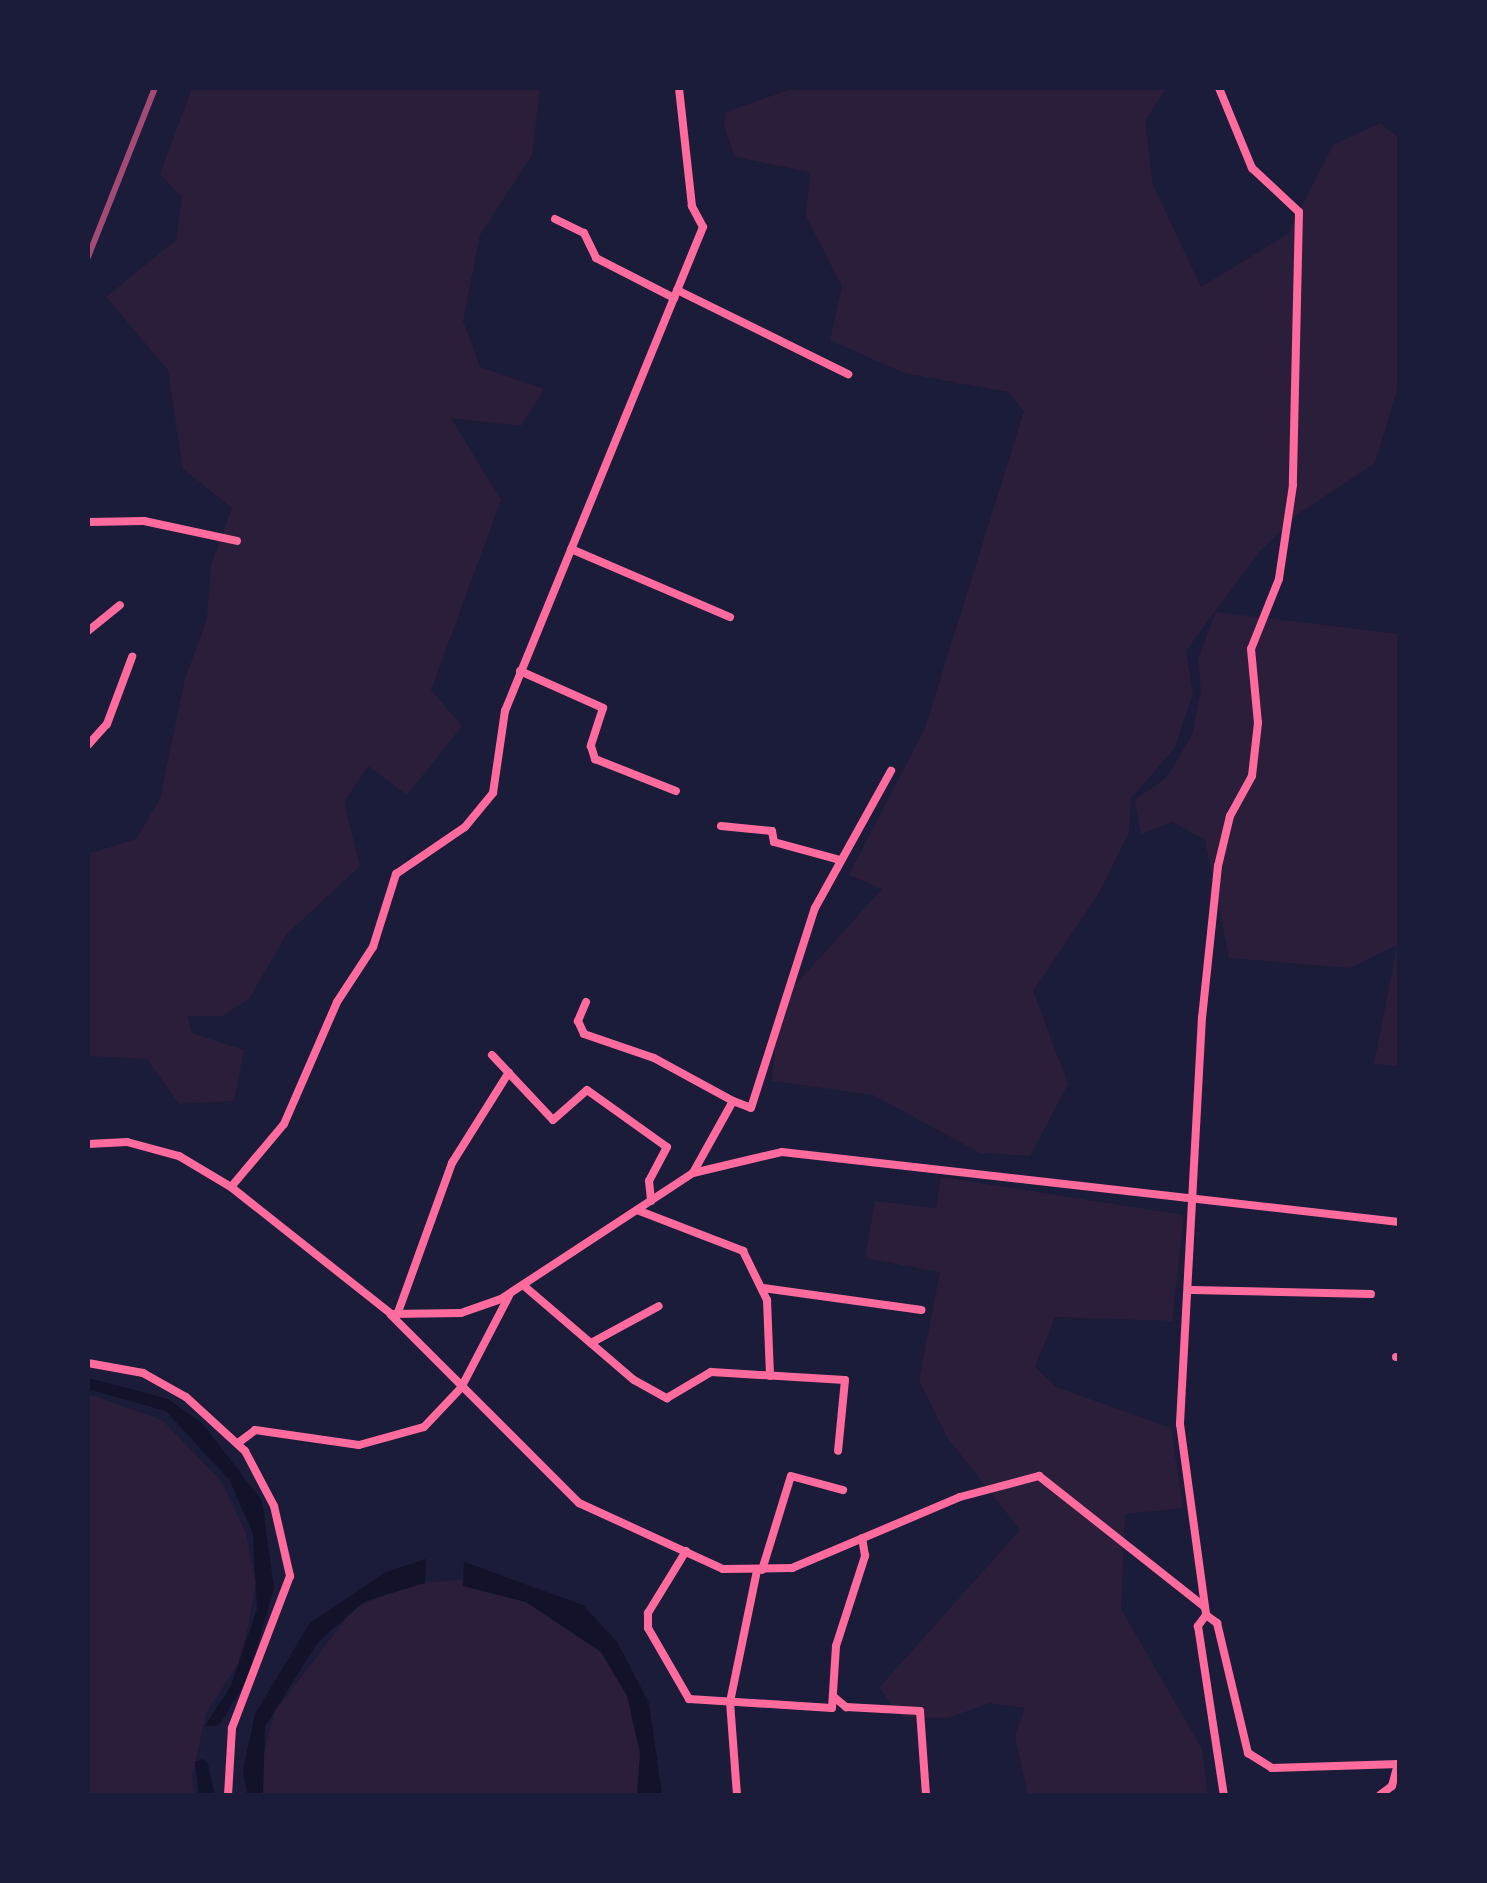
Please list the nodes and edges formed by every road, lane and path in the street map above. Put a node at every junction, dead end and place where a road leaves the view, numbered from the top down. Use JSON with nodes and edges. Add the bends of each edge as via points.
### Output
{"nodes":[{"id":1,"x":679,"y":88,"type":"edge"},
{"id":2,"x":1219,"y":88,"type":"edge"},
{"id":3,"x":555,"y":219,"type":"dead end"},
{"id":4,"x":675,"y":294,"type":"junction"},
{"id":5,"x":848,"y":374,"type":"dead end"},
{"id":6,"x":88,"y":522,"type":"edge"},
{"id":7,"x":237,"y":541,"type":"dead end"},
{"id":8,"x":571,"y":549,"type":"junction"},
{"id":9,"x":120,"y":605,"type":"dead end"},
{"id":10,"x":730,"y":617,"type":"dead end"},
{"id":11,"x":88,"y":631,"type":"edge"},
{"id":12,"x":132,"y":657,"type":"dead end"},
{"id":13,"x":520,"y":671,"type":"junction"},
{"id":14,"x":88,"y":745,"type":"edge"},
{"id":15,"x":891,"y":771,"type":"dead end"},
{"id":16,"x":676,"y":791,"type":"dead end"},
{"id":17,"x":721,"y":826,"type":"dead end"},
{"id":18,"x":840,"y":860,"type":"junction"},
{"id":19,"x":586,"y":1002,"type":"dead end"},
{"id":20,"x":492,"y":1055,"type":"dead end"},
{"id":21,"x":509,"y":1072,"type":"junction"},
{"id":22,"x":733,"y":1101,"type":"junction"},
{"id":23,"x":88,"y":1144,"type":"edge"},
{"id":24,"x":693,"y":1173,"type":"junction"},
{"id":25,"x":231,"y":1187,"type":"junction"},
{"id":26,"x":1192,"y":1198,"type":"junction"},
{"id":27,"x":651,"y":1201,"type":"junction"},
{"id":28,"x":637,"y":1210,"type":"junction"},
{"id":29,"x":1399,"y":1222,"type":"edge"},
{"id":30,"x":523,"y":1285,"type":"junction"},
{"id":31,"x":763,"y":1288,"type":"junction"},
{"id":32,"x":1192,"y":1290,"type":"junction"},
{"id":33,"x":511,"y":1293,"type":"junction"},
{"id":34,"x":1371,"y":1294,"type":"dead end"},
{"id":35,"x":659,"y":1306,"type":"dead end"},
{"id":36,"x":921,"y":1310,"type":"dead end"},
{"id":37,"x":394,"y":1314,"type":"junction"},
{"id":38,"x":591,"y":1343,"type":"junction"},
{"id":39,"x":88,"y":1363,"type":"edge"},
{"id":40,"x":770,"y":1376,"type":"junction"},
{"id":41,"x":461,"y":1388,"type":"junction"},
{"id":42,"x":238,"y":1443,"type":"junction"},
{"id":43,"x":838,"y":1451,"type":"dead end"},
{"id":44,"x":843,"y":1490,"type":"dead end"},
{"id":45,"x":862,"y":1538,"type":"junction"},
{"id":46,"x":686,"y":1551,"type":"junction"},
{"id":47,"x":760,"y":1570,"type":"junction"},
{"id":48,"x":1205,"y":1611,"type":"junction"},
{"id":49,"x":834,"y":1697,"type":"junction"},
{"id":50,"x":730,"y":1702,"type":"junction"},
{"id":51,"x":1398,"y":1764,"type":"edge"},
{"id":52,"x":228,"y":1795,"type":"edge"},
{"id":53,"x":737,"y":1795,"type":"edge"},
{"id":54,"x":926,"y":1795,"type":"edge"},
{"id":55,"x":1224,"y":1795,"type":"edge"},
{"id":56,"x":1380,"y":1795,"type":"edge"}],
"edges":[{"from":1,"to":4,"type":"street","via":[[692,206],[703,227]]},
{"from":2,"to":26,"type":"street","via":[[1252,168],[1299,212],[1294,455],[1279,579],[1251,649],[1258,723],[1252,776],[1230,816],[1218,866]]},
{"from":3,"to":4,"type":"street","via":[[584,233],[596,258]]},
{"from":4,"to":5,"type":"street"},
{"from":4,"to":8,"type":"street"},
{"from":6,"to":7,"type":"street","via":[[144,521]]},
{"from":8,"to":10,"type":"street"},
{"from":8,"to":13,"type":"street"},
{"from":9,"to":11,"type":"street"},
{"from":12,"to":14,"type":"street","via":[[107,724]]},
{"from":13,"to":16,"type":"street","via":[[603,708],[591,746],[595,759]]},
{"from":13,"to":25,"type":"street","via":[[505,711],[493,793],[465,827],[396,874],[373,947],[337,1002],[284,1124]]},
{"from":15,"to":18,"type":"street"},
{"from":17,"to":18,"type":"street","via":[[772,831],[774,842]]},
{"from":18,"to":22,"type":"street","via":[[795,963],[778,1041],[751,1108]]},
{"from":19,"to":22,"type":"street","via":[[578,1021],[584,1034],[654,1058]]},
{"from":20,"to":21,"type":"street"},
{"from":21,"to":27,"type":"street","via":[[553,1120],[587,1090],[667,1147],[649,1181]]},
{"from":21,"to":37,"type":"street","via":[[452,1163]]},
{"from":22,"to":24,"type":"street"},
{"from":23,"to":25,"type":"street","via":[[127,1142],[179,1156]]},
{"from":24,"to":26,"type":"street","via":[[782,1152],[859,1155]]},
{"from":24,"to":27,"type":"street"},
{"from":25,"to":37,"type":"street"},
{"from":26,"to":29,"type":"street"},
{"from":26,"to":32,"type":"street"},
{"from":27,"to":28,"type":"street"},
{"from":28,"to":30,"type":"street"},
{"from":28,"to":31,"type":"street","via":[[743,1251]]},
{"from":30,"to":33,"type":"street"},
{"from":30,"to":38,"type":"street"},
{"from":31,"to":36,"type":"street"},
{"from":31,"to":40,"type":"street","via":[[772,1329]]},
{"from":32,"to":34,"type":"street"},
{"from":32,"to":48,"type":"street","via":[[1180,1424]]},
{"from":33,"to":37,"type":"street","via":[[461,1313]]},
{"from":33,"to":41,"type":"street"},
{"from":35,"to":38,"type":"street"},
{"from":37,"to":41,"type":"street"},
{"from":38,"to":40,"type":"street","via":[[667,1398],[711,1372]]},
{"from":39,"to":42,"type":"street","via":[[143,1373],[186,1397]]},
{"from":40,"to":43,"type":"street","via":[[845,1380]]},
{"from":41,"to":42,"type":"street","via":[[446,1411],[403,1436],[359,1445],[255,1430]]},
{"from":41,"to":46,"type":"street","via":[[579,1503]]},
{"from":42,"to":52,"type":"street","via":[[274,1506],[290,1576],[232,1728]]},
{"from":44,"to":47,"type":"street","via":[[791,1476]]},
{"from":45,"to":47,"type":"street","via":[[792,1568]]},
{"from":45,"to":48,"type":"street","via":[[1010,1479],[1039,1476]]},
{"from":45,"to":49,"type":"street","via":[[865,1556],[836,1646]]},
{"from":46,"to":47,"type":"street","via":[[723,1569]]},
{"from":46,"to":50,"type":"street","via":[[648,1613],[648,1628],[689,1699]]},
{"from":47,"to":50,"type":"street"},
{"from":48,"to":51,"type":"street","via":[[1217,1623],[1245,1747],[1259,1763]]},
{"from":48,"to":55,"type":"street","via":[[1198,1626]]},
{"from":49,"to":50,"type":"street","via":[[832,1708]]},
{"from":49,"to":54,"type":"street","via":[[846,1707],[920,1711]]},
{"from":50,"to":53,"type":"street"},
{"from":51,"to":56,"type":"street","via":[[1392,1786]]}]}
